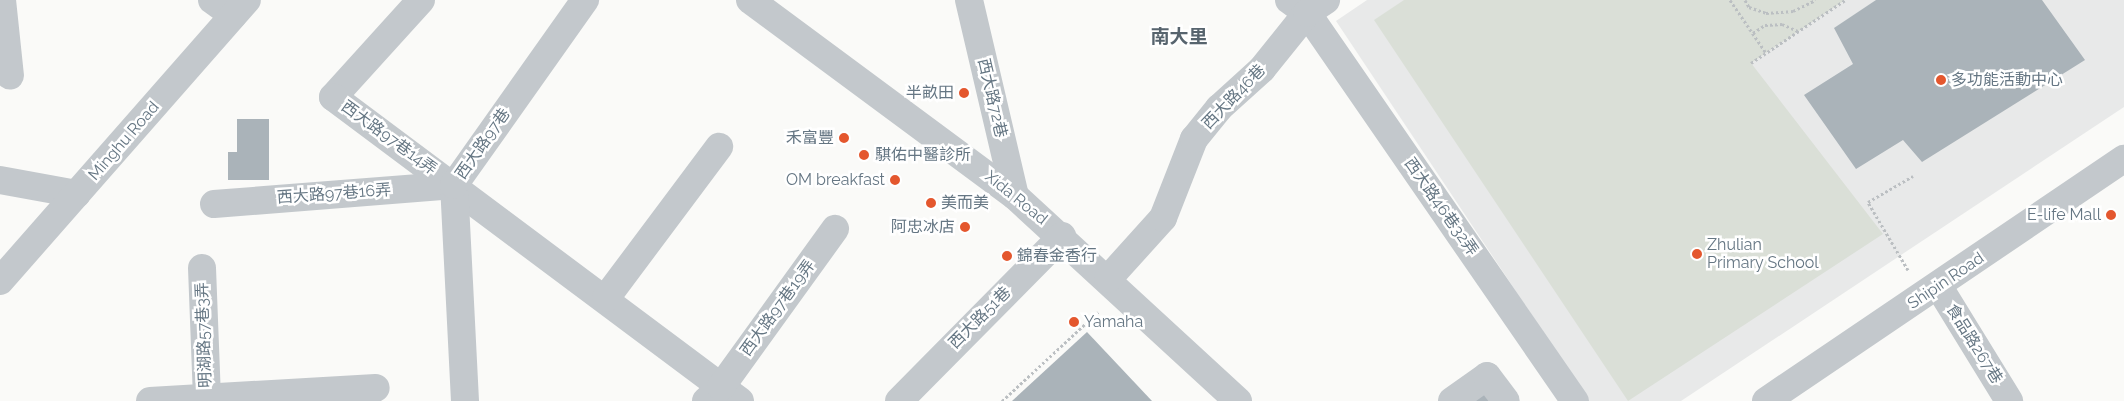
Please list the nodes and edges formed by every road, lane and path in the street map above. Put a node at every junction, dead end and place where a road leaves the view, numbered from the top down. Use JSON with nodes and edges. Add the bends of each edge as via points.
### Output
{"nodes":[{"id":1,"x":2,"y":0,"type":"edge"},
{"id":2,"x":421,"y":0,"type":"edge"},
{"id":3,"x":585,"y":0,"type":"edge"},
{"id":4,"x":750,"y":0,"type":"edge"},
{"id":5,"x":969,"y":0,"type":"edge"},
{"id":6,"x":1730,"y":0,"type":"edge"},
{"id":7,"x":1744,"y":0,"type":"edge"},
{"id":8,"x":1816,"y":0,"type":"edge"},
{"id":9,"x":1845,"y":0,"type":"edge"},
{"id":10,"x":1307,"y":4,"type":"edge"},
{"id":11,"x":231,"y":5,"type":"edge"},
{"id":12,"x":1798,"y":32,"type":"junction"},
{"id":13,"x":1753,"y":33,"type":"junction"},
{"id":14,"x":1766,"y":53,"type":"junction"},
{"id":15,"x":1751,"y":63,"type":"dead end"},
{"id":16,"x":10,"y":76,"type":"dead end"},
{"id":17,"x":719,"y":147,"type":"dead end"},
{"id":18,"x":2124,"y":159,"type":"edge"},
{"id":19,"x":1913,"y":176,"type":"dead end"},
{"id":20,"x":0,"y":180,"type":"edge"},
{"id":21,"x":454,"y":186,"type":"junction"},
{"id":22,"x":77,"y":194,"type":"junction"},
{"id":23,"x":1015,"y":196,"type":"junction"},
{"id":24,"x":214,"y":204,"type":"dead end"},
{"id":25,"x":835,"y":229,"type":"dead end"},
{"id":26,"x":1062,"y":236,"type":"junction"},
{"id":27,"x":202,"y":268,"type":"dead end"},
{"id":28,"x":0,"y":281,"type":"edge"},
{"id":29,"x":1114,"y":285,"type":"junction"},
{"id":30,"x":1931,"y":292,"type":"junction"},
{"id":31,"x":606,"y":298,"type":"junction"},
{"id":32,"x":376,"y":388,"type":"dead end"},
{"id":33,"x":722,"y":396,"type":"edge"},
{"id":34,"x":207,"y":398,"type":"edge"},
{"id":35,"x":150,"y":401,"type":"edge"},
{"id":36,"x":465,"y":401,"type":"edge"},
{"id":37,"x":899,"y":401,"type":"edge"},
{"id":38,"x":1002,"y":401,"type":"edge"},
{"id":39,"x":1238,"y":401,"type":"edge"},
{"id":40,"x":1452,"y":401,"type":"edge"},
{"id":41,"x":1506,"y":401,"type":"edge"},
{"id":42,"x":1575,"y":401,"type":"edge"},
{"id":43,"x":1766,"y":401,"type":"edge"},
{"id":44,"x":2009,"y":401,"type":"edge"}],
"edges":[{"from":1,"to":16,"type":"street"},
{"from":2,"to":21,"type":"street","name":"西大路97巷14弄","via":[[333,97]]},
{"from":3,"to":21,"type":"street","name":"西大路97巷"},
{"from":4,"to":23,"type":"street","name":"Xida Road"},
{"from":5,"to":23,"type":"street","name":"西大路72巷"},
{"from":6,"to":13,"type":"path"},
{"from":7,"to":8,"type":"path","via":[[1749,7],[1766,13],[1793,10]]},
{"from":9,"to":12,"type":"path"},
{"from":10,"to":29,"type":"street","name":"西大路46巷","via":[[1262,69],[1219,108],[1194,139],[1162,218]]},
{"from":10,"to":42,"type":"street","name":"西大路46巷32弄"},
{"from":11,"to":22,"type":"street","name":"Minghu Road"},
{"from":12,"to":13,"type":"path","via":[[1782,24],[1765,25]]},
{"from":12,"to":14,"type":"path"},
{"from":13,"to":14,"type":"path"},
{"from":14,"to":15,"type":"path"},
{"from":17,"to":31,"type":"street"},
{"from":18,"to":30,"type":"street","name":"Shipin Road"},
{"from":19,"to":30,"type":"path","via":[[1868,202]]},
{"from":20,"to":22,"type":"street"},
{"from":21,"to":24,"type":"street","name":"西大路97巷16弄"},
{"from":21,"to":31,"type":"street","name":"西大路97巷19弄"},
{"from":21,"to":36,"type":"street","name":"西大路97巷"},
{"from":22,"to":28,"type":"street","name":"Minghu Road"},
{"from":23,"to":26,"type":"street","name":"Xida Road"},
{"from":25,"to":33,"type":"street","name":"西大路97巷19弄"},
{"from":26,"to":29,"type":"street","name":"Xida Road"},
{"from":26,"to":37,"type":"street","name":"西大路51巷"},
{"from":27,"to":34,"type":"street","name":"明湖路57巷3弄"},
{"from":29,"to":38,"type":"path"},
{"from":29,"to":39,"type":"street","name":"Xida Road"},
{"from":30,"to":43,"type":"street","name":"Shipin Road"},
{"from":30,"to":44,"type":"street","name":"食品路267巷"},
{"from":31,"to":33,"type":"street","name":"西大路97巷19弄"},
{"from":32,"to":34,"type":"street"},
{"from":34,"to":35,"type":"street"},
{"from":40,"to":41,"type":"street","via":[[1487,376]]}]}
